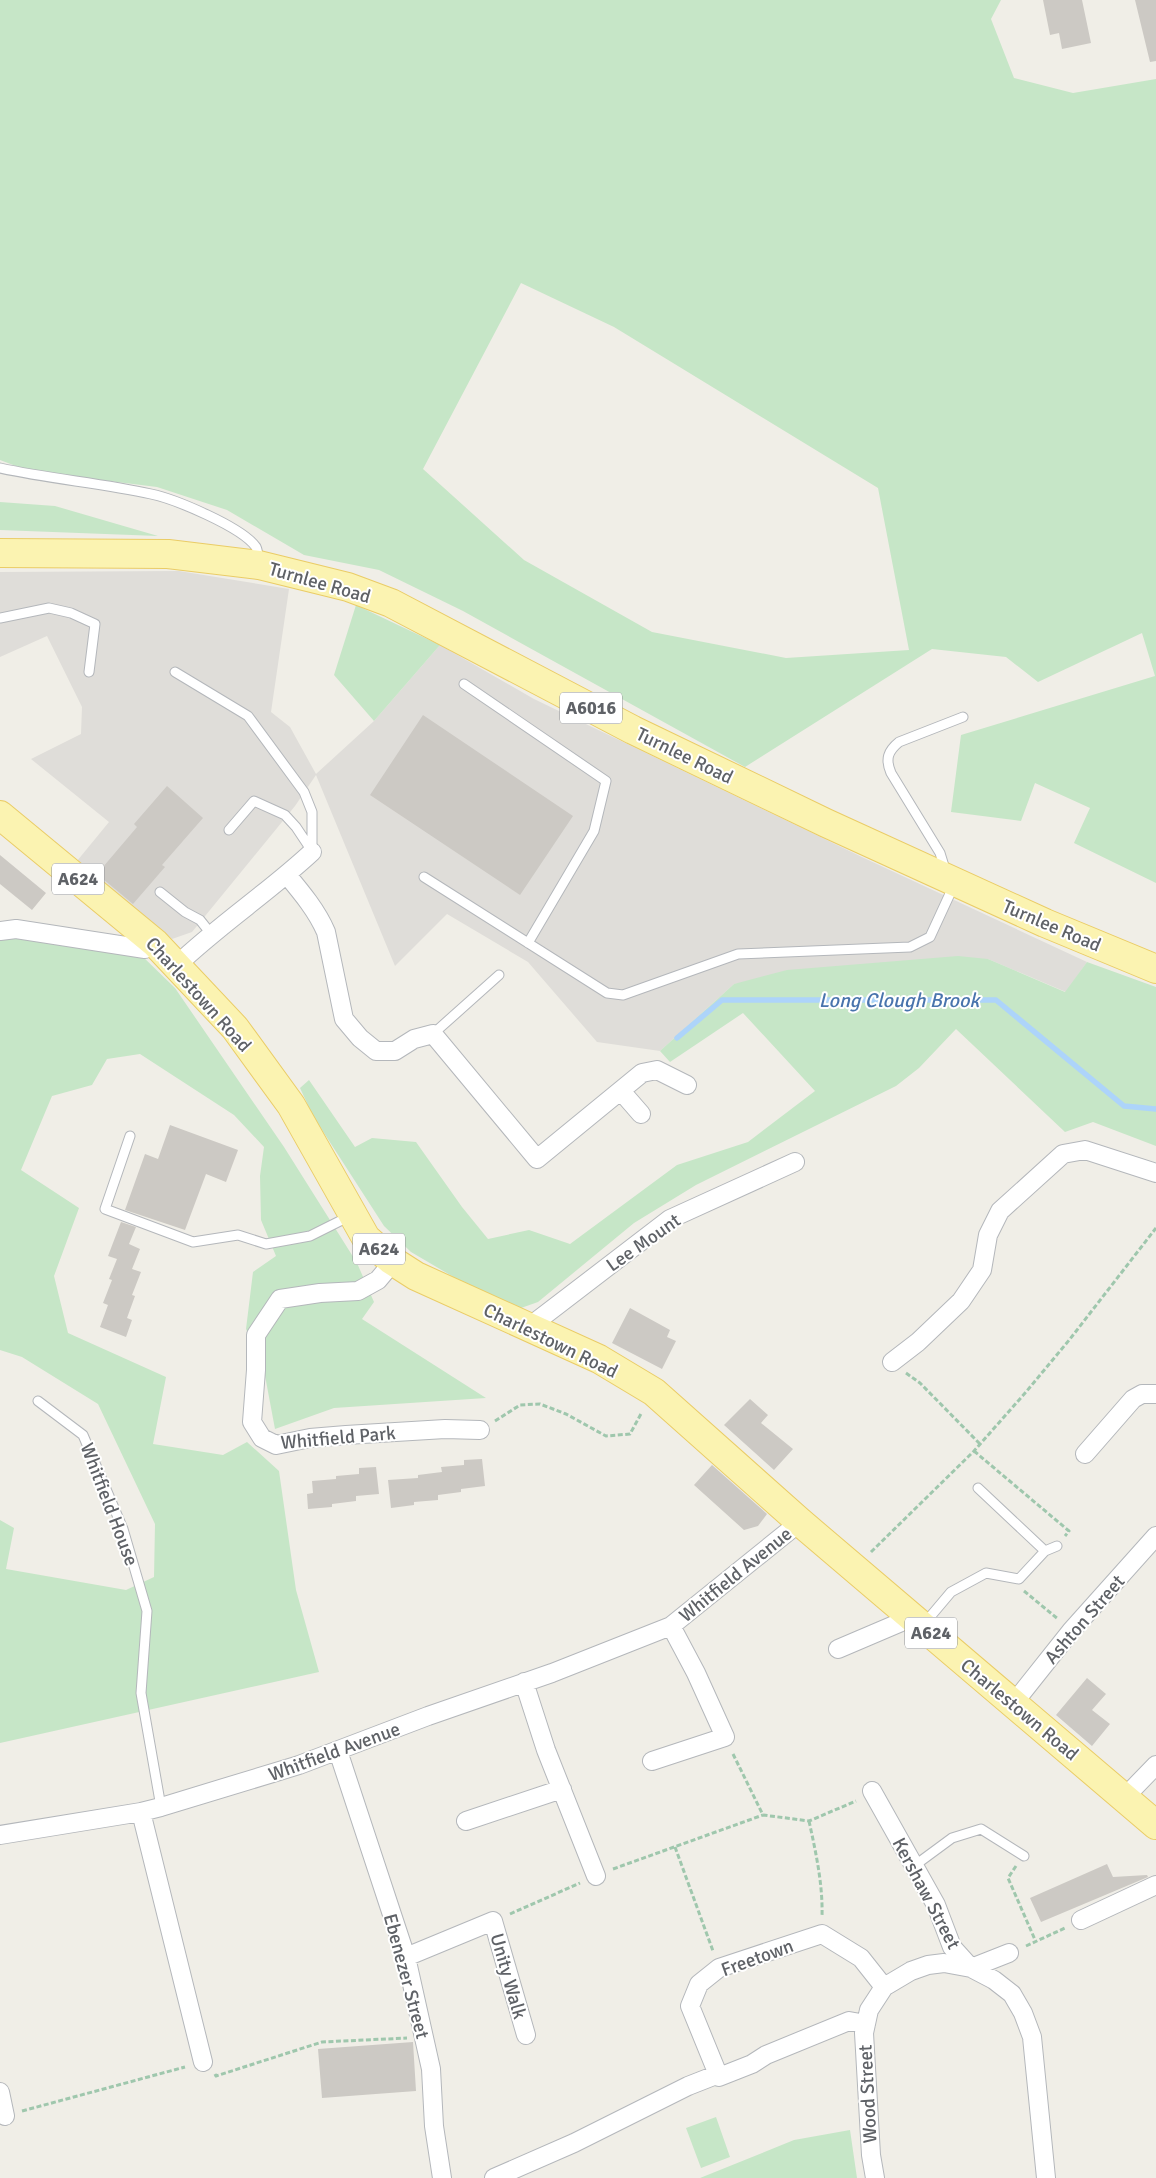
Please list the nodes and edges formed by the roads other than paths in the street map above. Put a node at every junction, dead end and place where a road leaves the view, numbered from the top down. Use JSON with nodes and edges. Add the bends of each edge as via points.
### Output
{"nodes":[{"id":1,"x":0,"y":468,"type":"edge"},
{"id":2,"x":0,"y":553,"type":"edge"},
{"id":3,"x":259,"y":565,"type":"junction"},
{"id":4,"x":0,"y":618,"type":"edge"},
{"id":5,"x":90,"y":672,"type":"dead end"},
{"id":6,"x":175,"y":672,"type":"dead end"},
{"id":7,"x":464,"y":684,"type":"dead end"},
{"id":8,"x":963,"y":717,"type":"dead end"},
{"id":9,"x":0,"y":815,"type":"edge"},
{"id":10,"x":229,"y":830,"type":"dead end"},
{"id":11,"x":312,"y":852,"type":"junction"},
{"id":12,"x":287,"y":876,"type":"junction"},
{"id":13,"x":424,"y":877,"type":"dead end"},
{"id":14,"x":948,"y":880,"type":"junction"},
{"id":15,"x":160,"y":892,"type":"dead end"},
{"id":16,"x":0,"y":931,"type":"edge"},
{"id":17,"x":212,"y":935,"type":"junction"},
{"id":18,"x":155,"y":943,"type":"junction"},
{"id":19,"x":528,"y":943,"type":"junction"},
{"id":20,"x":178,"y":965,"type":"junction"},
{"id":21,"x":1156,"y":969,"type":"edge"},
{"id":22,"x":499,"y":975,"type":"dead end"},
{"id":23,"x":433,"y":1034,"type":"junction"},
{"id":24,"x":687,"y":1085,"type":"dead end"},
{"id":25,"x":621,"y":1091,"type":"junction"},
{"id":26,"x":641,"y":1114,"type":"dead end"},
{"id":27,"x":130,"y":1136,"type":"dead end"},
{"id":28,"x":795,"y":1162,"type":"dead end"},
{"id":29,"x":1156,"y":1173,"type":"edge"},
{"id":30,"x":352,"y":1214,"type":"junction"},
{"id":31,"x":391,"y":1260,"type":"junction"},
{"id":32,"x":529,"y":1327,"type":"junction"},
{"id":33,"x":892,"y":1362,"type":"road end"},
{"id":34,"x":1156,"y":1394,"type":"edge"},
{"id":35,"x":38,"y":1401,"type":"dead end"},
{"id":36,"x":480,"y":1430,"type":"road end"},
{"id":37,"x":1086,"y":1454,"type":"dead end"},
{"id":38,"x":978,"y":1488,"type":"dead end"},
{"id":39,"x":800,"y":1522,"type":"junction"},
{"id":40,"x":1154,"y":1542,"type":"edge"},
{"id":41,"x":1057,"y":1546,"type":"road end"},
{"id":42,"x":1045,"y":1551,"type":"junction"},
{"id":43,"x":915,"y":1620,"type":"junction"},
{"id":44,"x":670,"y":1626,"type":"junction"},
{"id":45,"x":838,"y":1648,"type":"dead end"},
{"id":46,"x":524,"y":1682,"type":"junction"},
{"id":47,"x":1013,"y":1704,"type":"junction"},
{"id":48,"x":338,"y":1751,"type":"junction"},
{"id":49,"x":652,"y":1761,"type":"dead end"},
{"id":50,"x":1156,"y":1765,"type":"edge"},
{"id":51,"x":562,"y":1789,"type":"junction"},
{"id":52,"x":872,"y":1791,"type":"road end"},
{"id":53,"x":1125,"y":1797,"type":"junction"},
{"id":54,"x":161,"y":1807,"type":"junction"},
{"id":55,"x":141,"y":1812,"type":"junction"},
{"id":56,"x":466,"y":1821,"type":"dead end"},
{"id":57,"x":1156,"y":1825,"type":"edge"},
{"id":58,"x":0,"y":1835,"type":"edge"},
{"id":59,"x":1024,"y":1856,"type":"road end"},
{"id":60,"x":914,"y":1866,"type":"junction"},
{"id":61,"x":596,"y":1876,"type":"road end"},
{"id":62,"x":1156,"y":1885,"type":"edge"},
{"id":63,"x":1082,"y":1920,"type":"road end"},
{"id":64,"x":1009,"y":1953,"type":"road end"},
{"id":65,"x":406,"y":1957,"type":"junction"},
{"id":66,"x":971,"y":1968,"type":"junction"},
{"id":67,"x":884,"y":1987,"type":"junction"},
{"id":68,"x":868,"y":2017,"type":"junction"},
{"id":69,"x":526,"y":2035,"type":"dead end"},
{"id":70,"x":203,"y":2062,"type":"dead end"},
{"id":71,"x":716,"y":2075,"type":"junction"},
{"id":72,"x":0,"y":2092,"type":"edge"},
{"id":73,"x":5,"y":2116,"type":"dead end"},
{"id":74,"x":442,"y":2178,"type":"edge"},
{"id":75,"x":494,"y":2178,"type":"edge"},
{"id":76,"x":875,"y":2178,"type":"edge"},
{"id":77,"x":1046,"y":2178,"type":"edge"}],
"edges":[{"from":1,"to":3,"type":"lane","via":[[153,494],[186,506],[249,540],[257,549]]},
{"from":2,"to":3,"type":"main road","name":"Turnlee Road","number":"A6016","via":[[168,554]]},
{"from":3,"to":14,"type":"main road","name":"Turnlee Road","number":"A6016","via":[[348,587],[391,604],[633,730]]},
{"from":4,"to":5,"type":"lane","via":[[49,608],[71,613],[95,624]]},
{"from":6,"to":11,"type":"lane","via":[[248,716],[304,792],[312,812]]},
{"from":7,"to":19,"type":"lane","via":[[606,781],[594,831]]},
{"from":8,"to":14,"type":"lane","via":[[899,742],[892,747],[887,764],[940,853]]},
{"from":9,"to":18,"type":"main road","name":"Charlestown Road","number":"A624"},
{"from":10,"to":11,"type":"lane","via":[[254,801],[285,815]]},
{"from":11,"to":12,"type":"street"},
{"from":12,"to":17,"type":"street"},
{"from":12,"to":23,"type":"street","via":[[321,920],[344,1018],[360,1038],[376,1051],[395,1051],[414,1039]]},
{"from":13,"to":19,"type":"lane"},
{"from":14,"to":19,"type":"lane","via":[[930,937],[910,947],[738,954],[623,995],[607,993]]},
{"from":14,"to":21,"type":"main road","name":"Turnlee Road","number":"A6016"},
{"from":15,"to":17,"type":"lane","via":[[200,920]]},
{"from":16,"to":18,"type":"street","via":[[16,929],[145,948]]},
{"from":17,"to":20,"type":"street"},
{"from":18,"to":20,"type":"main road","name":"Charlestown Road","number":"A624"},
{"from":20,"to":30,"type":"main road","name":"Charlestown Road","number":"A624","via":[[235,1028],[290,1105]]},
{"from":22,"to":23,"type":"lane"},
{"from":23,"to":25,"type":"street","via":[[537,1159]]},
{"from":24,"to":25,"type":"street","via":[[658,1070],[642,1073]]},
{"from":25,"to":26,"type":"street"},
{"from":27,"to":30,"type":"lane","via":[[105,1209],[193,1242],[238,1235],[266,1244],[310,1236]]},
{"from":28,"to":32,"type":"street","name":"Lee Mount","via":[[670,1220]]},
{"from":29,"to":33,"type":"street","via":[[1085,1150],[1063,1154],[1000,1211],[988,1235],[982,1270],[960,1301]]},
{"from":30,"to":31,"type":"main road","name":"Charlestown Road","number":"A624","via":[[366,1238]]},
{"from":31,"to":32,"type":"main road","name":"Charlestown Road","number":"A624","via":[[416,1276]]},
{"from":31,"to":36,"type":"street","name":"Whitfield Park","via":[[378,1280],[358,1291],[280,1299],[256,1335],[252,1422],[262,1438],[276,1445],[346,1435]]},
{"from":32,"to":39,"type":"main road","name":"Charlestown Road","number":"A624","via":[[599,1359],[654,1392]]},
{"from":34,"to":37,"type":"street","via":[[1142,1394],[1133,1399]]},
{"from":35,"to":54,"type":"lane","name":"Whitfield House","via":[[83,1435],[123,1529],[147,1611],[141,1693]]},
{"from":38,"to":42,"type":"lane"},
{"from":39,"to":43,"type":"main road","name":"Charlestown Road","number":"A624"},
{"from":39,"to":44,"type":"street","name":"Whitfield Avenue"},
{"from":40,"to":47,"type":"street","name":"Ashton Street","via":[[1071,1631]]},
{"from":41,"to":42,"type":"lane"},
{"from":42,"to":43,"type":"lane","via":[[1019,1579],[986,1573],[951,1592]]},
{"from":43,"to":45,"type":"street","via":[[899,1623]]},
{"from":43,"to":47,"type":"main road","name":"Charlestown Road","number":"A624"},
{"from":44,"to":46,"type":"street","name":"Whitfield Avenue"},
{"from":44,"to":49,"type":"street","name":"Whitfield Avenue","via":[[725,1737]]},
{"from":46,"to":48,"type":"street","name":"Whitfield Avenue"},
{"from":46,"to":51,"type":"street"},
{"from":47,"to":53,"type":"main road","name":"Charlestown Road","number":"A624"},
{"from":48,"to":54,"type":"street","name":"Whitfield Avenue","via":[[299,1766]]},
{"from":48,"to":65,"type":"street","name":"Ebenezer Street"},
{"from":50,"to":53,"type":"street"},
{"from":51,"to":56,"type":"street"},
{"from":51,"to":61,"type":"street"},
{"from":52,"to":60,"type":"street","name":"Kershaw Street"},
{"from":53,"to":57,"type":"main road","name":"Charlestown Road","number":"A624"},
{"from":54,"to":55,"type":"street","name":"Whitfield Avenue"},
{"from":55,"to":58,"type":"street","name":"Whitfield Avenue"},
{"from":55,"to":70,"type":"street"},
{"from":59,"to":60,"type":"lane","via":[[981,1829],[952,1838]]},
{"from":60,"to":66,"type":"street","name":"Kershaw Street","via":[[936,1905],[952,1948]]},
{"from":62,"to":63,"type":"street"},
{"from":64,"to":66,"type":"street"},
{"from":65,"to":69,"type":"street","name":"Unity Walk","via":[[493,1921]]},
{"from":65,"to":74,"type":"street","name":"Ebenezer Street","via":[[431,2069],[434,2126]]},
{"from":66,"to":67,"type":"street","via":[[944,1963],[928,1965]]},
{"from":66,"to":77,"type":"street","name":"Kershaw Street","via":[[1012,1994],[1032,2037]]},
{"from":67,"to":68,"type":"street"},
{"from":67,"to":71,"type":"street","name":"Freetown","via":[[861,1958],[822,1934],[719,1968],[699,1984],[690,2006]]},
{"from":68,"to":71,"type":"street","via":[[849,2021],[788,2046],[729,2074]]},
{"from":68,"to":76,"type":"street","name":"Wood Street","via":[[864,2033],[865,2070]]},
{"from":71,"to":75,"type":"street"},
{"from":72,"to":73,"type":"street"}]}
